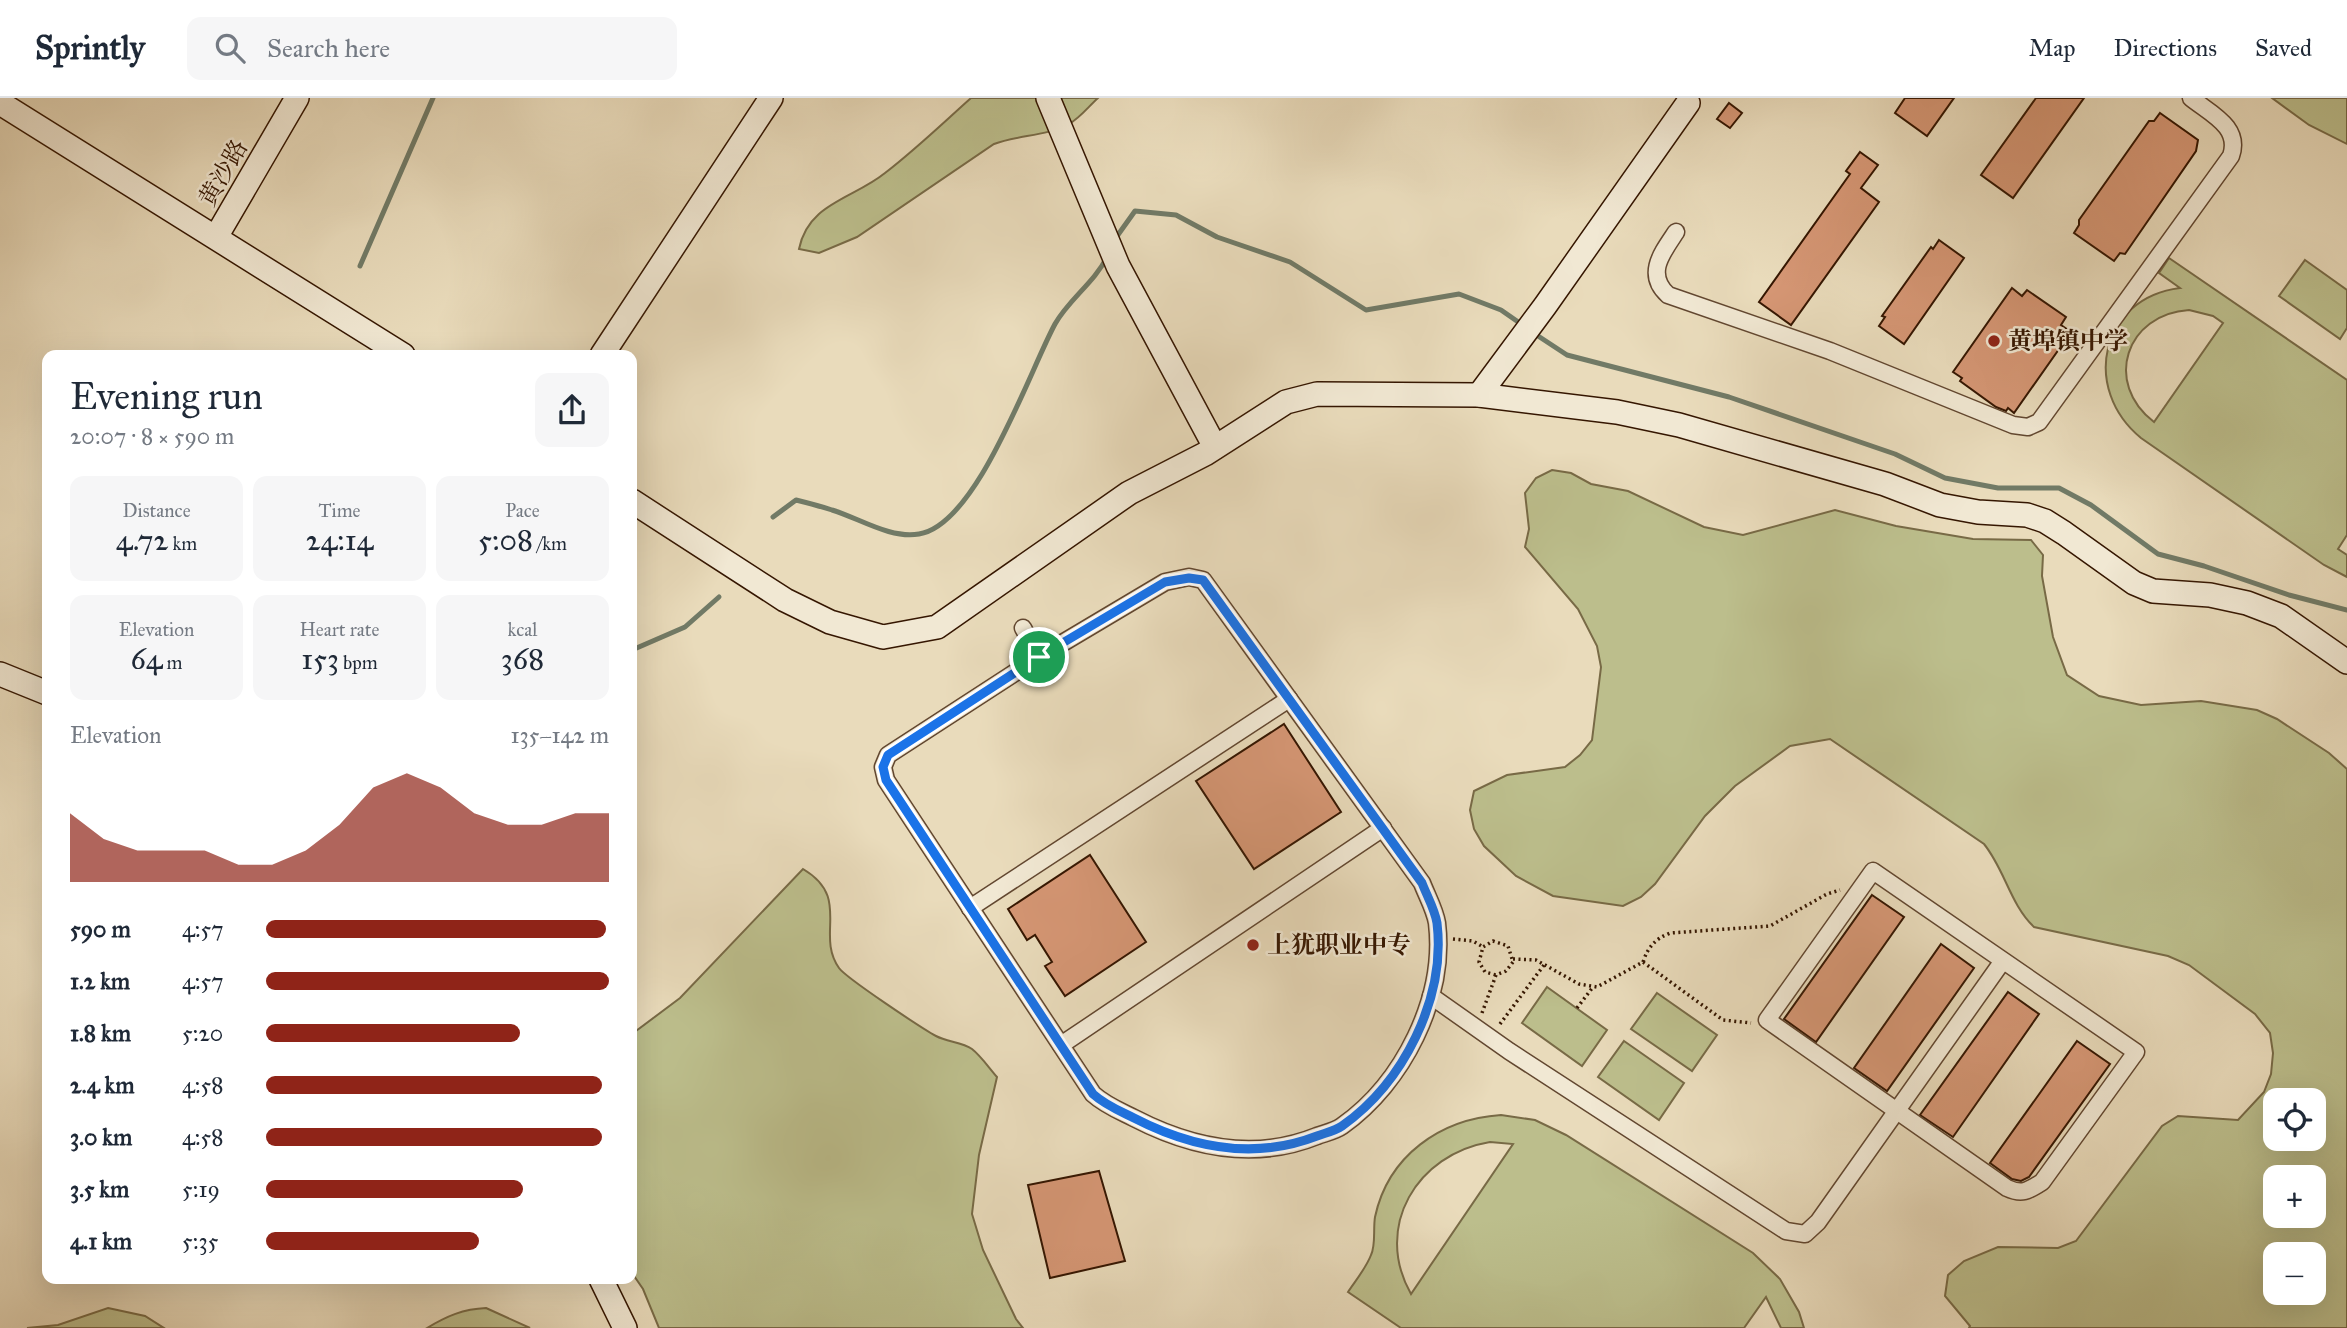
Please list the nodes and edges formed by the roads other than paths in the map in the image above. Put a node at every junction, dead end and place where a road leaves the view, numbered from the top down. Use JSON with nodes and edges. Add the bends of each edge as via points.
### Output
{"nodes":[{"id":1,"x":297,"y":98,"type":"edge"},
{"id":2,"x":771,"y":98,"type":"edge"},
{"id":3,"x":1048,"y":98,"type":"edge"},
{"id":4,"x":2190,"y":98,"type":"edge"},
{"id":5,"x":0,"y":103,"type":"edge"},
{"id":6,"x":1688,"y":103,"type":"dead end"},
{"id":7,"x":1676,"y":232,"type":"dead end"},
{"id":8,"x":216,"y":237,"type":"junction"},
{"id":9,"x":395,"y":350,"type":"edge"},
{"id":10,"x":605,"y":350,"type":"edge"},
{"id":11,"x":1479,"y":395,"type":"junction"},
{"id":12,"x":1215,"y":447,"type":"junction"},
{"id":13,"x":637,"y":504,"type":"edge"},
{"id":14,"x":1023,"y":628,"type":"dead end"},
{"id":15,"x":1039,"y":657,"type":"junction"},
{"id":16,"x":2347,"y":662,"type":"edge"},
{"id":17,"x":0,"y":674,"type":"edge"},
{"id":18,"x":42,"y":691,"type":"edge"},
{"id":19,"x":1289,"y":699,"type":"junction"},
{"id":20,"x":1383,"y":828,"type":"junction"},
{"id":21,"x":971,"y":908,"type":"junction"},
{"id":22,"x":2003,"y":962,"type":"junction"},
{"id":23,"x":1431,"y":996,"type":"junction"},
{"id":24,"x":1061,"y":1045,"type":"junction"},
{"id":25,"x":1897,"y":1109,"type":"junction"},
{"id":26,"x":603,"y":1284,"type":"edge"},
{"id":27,"x":625,"y":1328,"type":"edge"}],
"edges":[{"from":1,"to":8,"type":"street","name":"黄沙路"},
{"from":2,"to":10,"type":"street"},
{"from":3,"to":12,"type":"street","via":[[1118,266]]},
{"from":4,"to":7,"type":"street","via":[[2234,135],[2231,156],[2039,422],[2028,427],[1668,295],[1655,270]]},
{"from":5,"to":8,"type":"street"},
{"from":6,"to":11,"type":"street"},
{"from":8,"to":9,"type":"street"},
{"from":11,"to":12,"type":"street","via":[[1317,394],[1286,402]]},
{"from":11,"to":16,"type":"street","via":[[1617,412],[1679,425],[1885,484],[1940,505],[2027,515],[2055,527],[2134,583],[2153,591],[2210,595],[2269,612],[2314,636]]},
{"from":12,"to":13,"type":"street","via":[[1129,493],[937,627],[883,637],[830,622],[785,600]]},
{"from":14,"to":15,"type":"street"},
{"from":15,"to":19,"type":"street","via":[[1165,582],[1203,580]]},
{"from":15,"to":21,"type":"street","via":[[888,755],[883,767],[886,780]]},
{"from":17,"to":18,"type":"street"},
{"from":19,"to":20,"type":"street"},
{"from":19,"to":21,"type":"street"},
{"from":20,"to":23,"type":"street","via":[[1422,883],[1437,922]]},
{"from":20,"to":24,"type":"street"},
{"from":21,"to":24,"type":"street"},
{"from":22,"to":25,"type":"street"},
{"from":22,"to":25,"type":"street","via":[[2136,1052],[2042,1182],[2026,1192],[2007,1188]]},
{"from":22,"to":25,"type":"street","via":[[1873,871],[1767,1020]]},
{"from":23,"to":24,"type":"street","via":[[1414,1041],[1383,1088],[1340,1127],[1269,1149],[1213,1147],[1162,1133],[1102,1102]]},
{"from":23,"to":25,"type":"street","via":[[1786,1231],[1805,1234],[1818,1222]]},
{"from":26,"to":27,"type":"street"}]}
